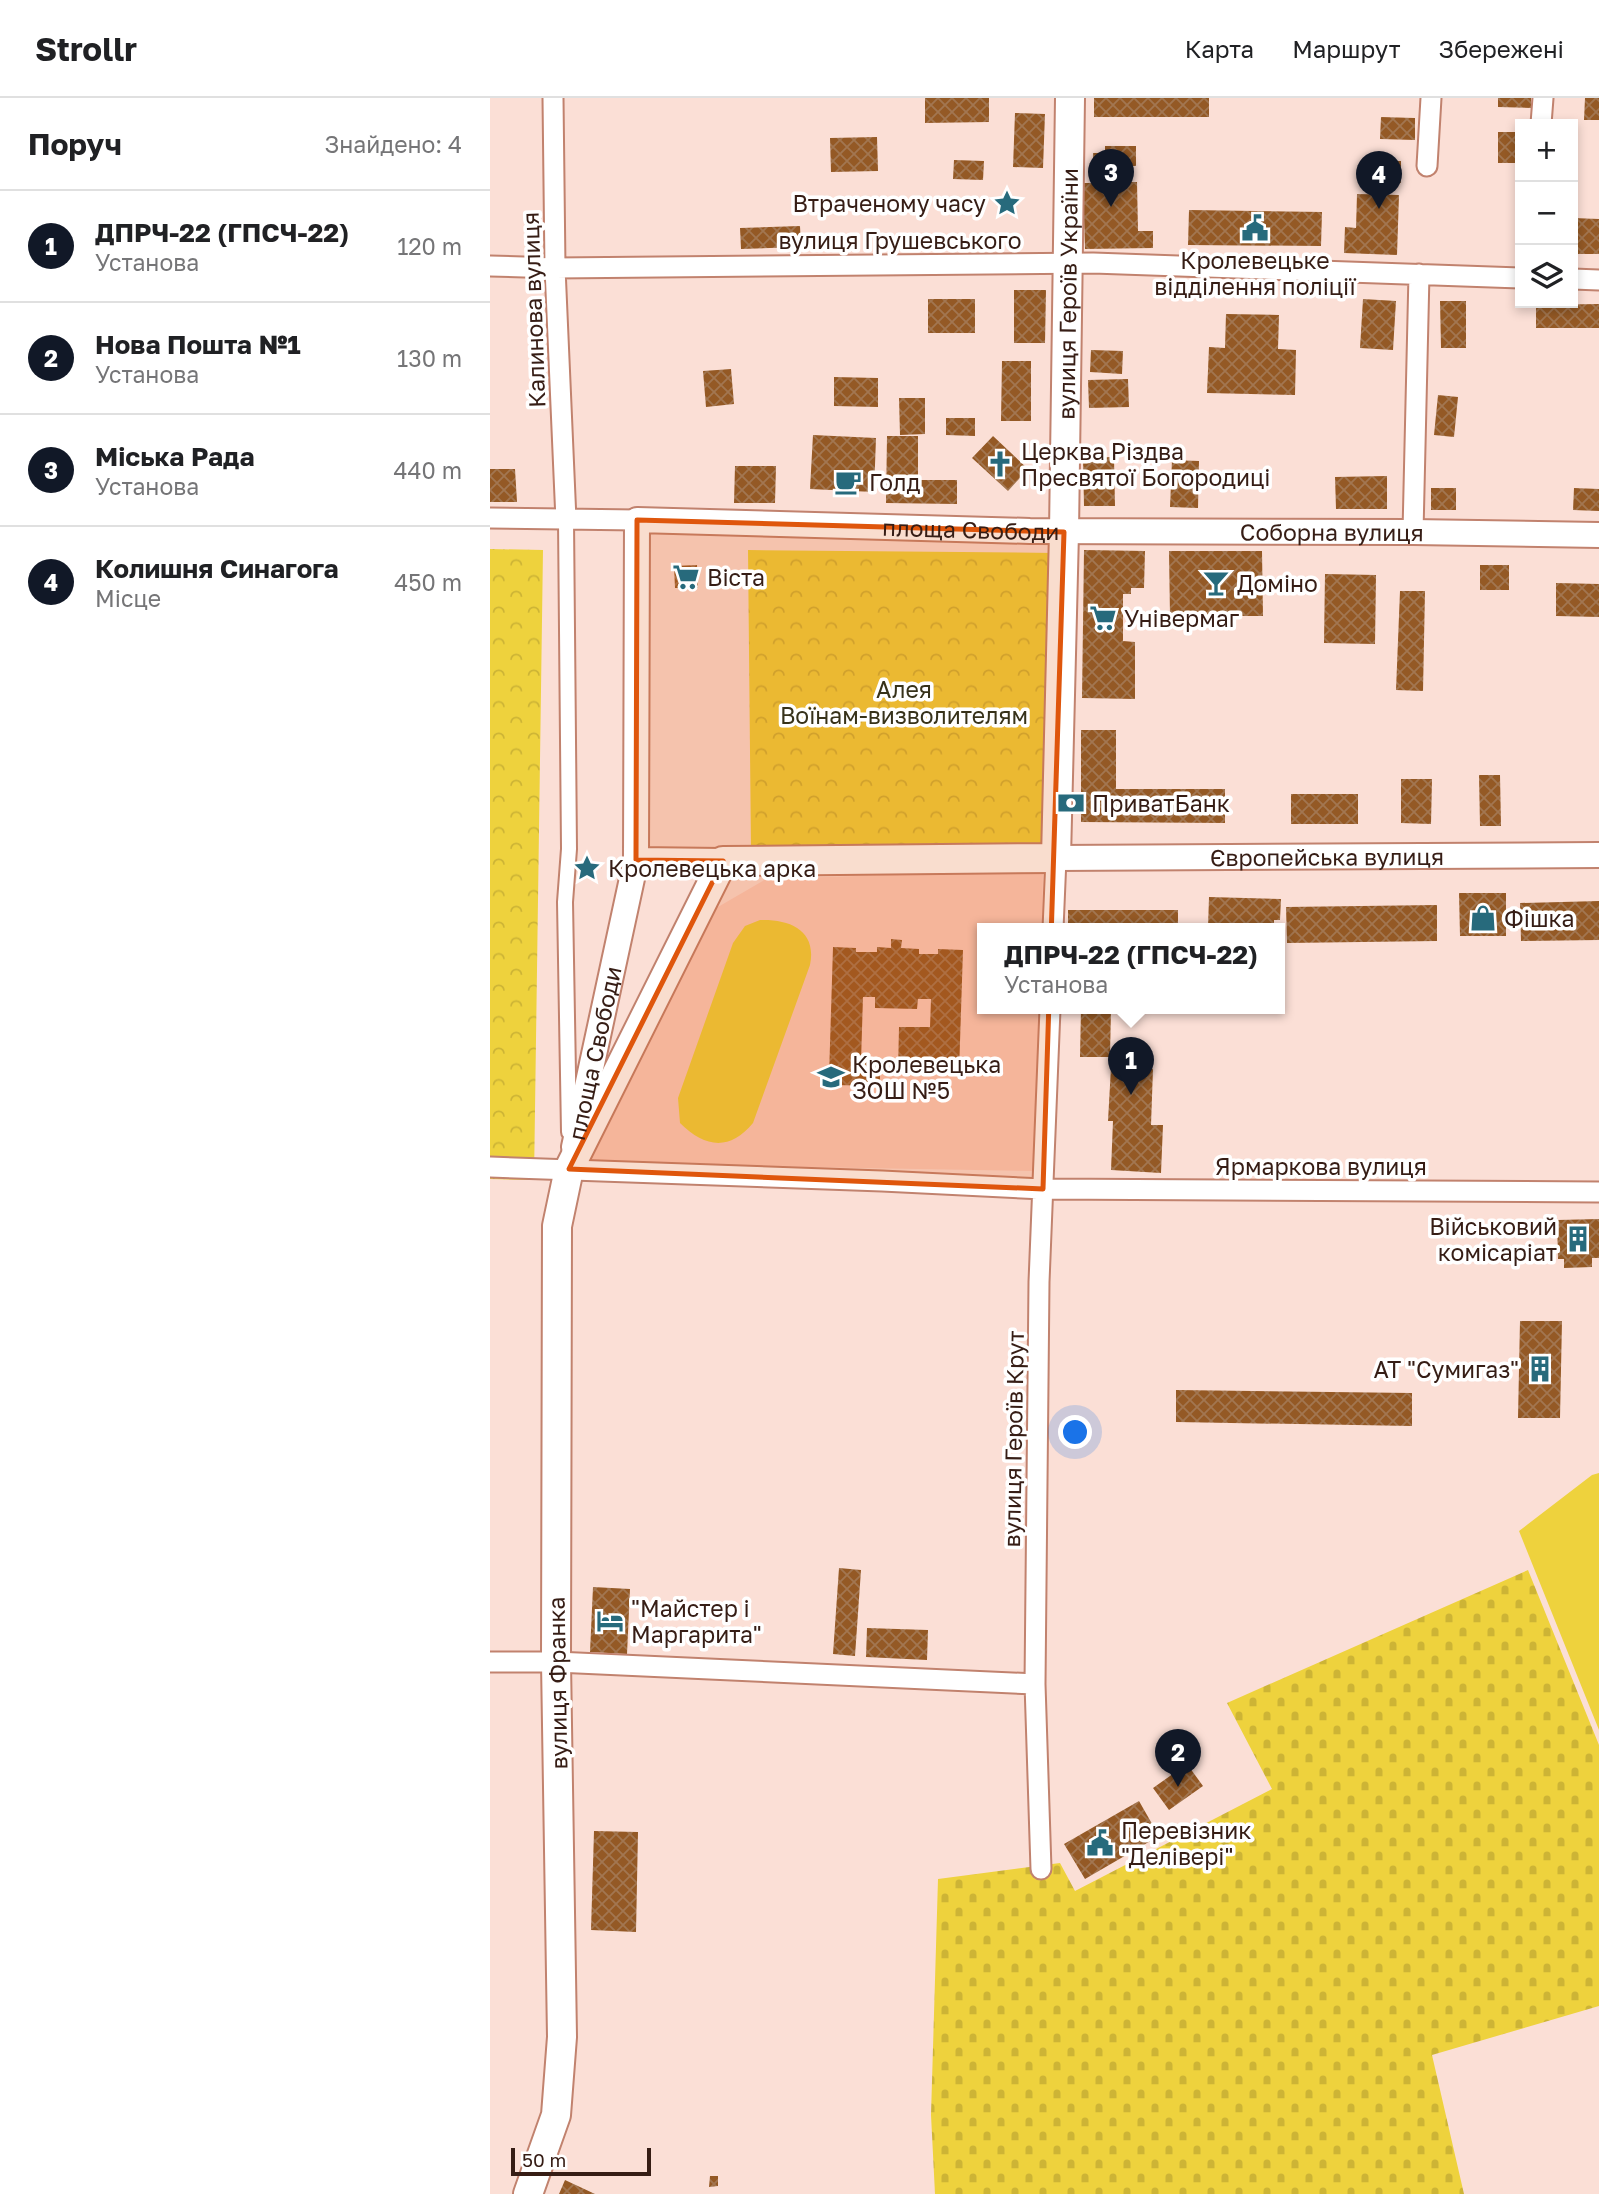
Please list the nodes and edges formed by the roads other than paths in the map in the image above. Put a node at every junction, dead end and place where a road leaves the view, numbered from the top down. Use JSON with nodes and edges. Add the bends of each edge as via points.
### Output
{"nodes":[{"id":1,"x":553,"y":98,"type":"edge"},
{"id":2,"x":1070,"y":98,"type":"edge"},
{"id":3,"x":1431,"y":98,"type":"edge"},
{"id":4,"x":1543,"y":98,"type":"edge"},
{"id":5,"x":1541,"y":119,"type":"edge"},
{"id":6,"x":1427,"y":166,"type":"dead end"},
{"id":7,"x":1068,"y":263,"type":"junction"},
{"id":8,"x":490,"y":266,"type":"edge"},
{"id":9,"x":555,"y":268,"type":"junction"},
{"id":10,"x":1419,"y":275,"type":"junction"},
{"id":11,"x":1515,"y":278,"type":"edge"},
{"id":12,"x":1578,"y":279,"type":"edge"},
{"id":13,"x":1599,"y":280,"type":"edge"},
{"id":14,"x":490,"y":518,"type":"edge"},
{"id":15,"x":566,"y":520,"type":"junction"},
{"id":16,"x":637,"y":520,"type":"junction"},
{"id":17,"x":1064,"y":532,"type":"junction"},
{"id":18,"x":1413,"y":532,"type":"junction"},
{"id":19,"x":1599,"y":535,"type":"edge"},
{"id":20,"x":1599,"y":855,"type":"edge"},
{"id":21,"x":1056,"y":858,"type":"junction"},
{"id":22,"x":636,"y":860,"type":"junction"},
{"id":23,"x":723,"y":861,"type":"junction"},
{"id":24,"x":1053,"y":923,"type":"edge"},
{"id":25,"x":1050,"y":1014,"type":"edge"},
{"id":26,"x":490,"y":1167,"type":"edge"},
{"id":27,"x":569,"y":1168,"type":"junction"},
{"id":28,"x":1043,"y":1189,"type":"junction"},
{"id":29,"x":1599,"y":1192,"type":"edge"},
{"id":30,"x":490,"y":1662,"type":"edge"},
{"id":31,"x":556,"y":1662,"type":"junction"},
{"id":32,"x":1035,"y":1684,"type":"junction"},
{"id":33,"x":1041,"y":1869,"type":"dead end"},
{"id":34,"x":528,"y":2194,"type":"edge"}],
"edges":[{"from":1,"to":9,"type":"street","name":"Калинова вулиця"},
{"from":2,"to":7,"type":"main road","name":"вулиця Героїв України"},
{"from":3,"to":6,"type":"street"},
{"from":4,"to":5,"type":"street"},
{"from":7,"to":9,"type":"street","name":"вулиця Грушевського"},
{"from":7,"to":10,"type":"street","name":"вулиця Грушевського"},
{"from":7,"to":17,"type":"main road","name":"вулиця Героїв України"},
{"from":8,"to":9,"type":"street","name":"вулиця Грушевського"},
{"from":9,"to":15,"type":"street","name":"Калинова вулиця"},
{"from":10,"to":11,"type":"street","name":"вулиця Грушевського"},
{"from":10,"to":18,"type":"street"},
{"from":12,"to":13,"type":"street"},
{"from":14,"to":15,"type":"street","name":"площа Свободи"},
{"from":15,"to":16,"type":"street","name":"площа Свободи"},
{"from":15,"to":27,"type":"street"},
{"from":16,"to":17,"type":"street","name":"площа Свободи"},
{"from":16,"to":22,"type":"street","name":"площа Свободи"},
{"from":17,"to":18,"type":"street","name":"Соборна вулиця"},
{"from":17,"to":21,"type":"main road","name":"площа Свободи"},
{"from":18,"to":19,"type":"street","name":"Соборна вулиця"},
{"from":20,"to":21,"type":"street","name":"Європейська вулиця"},
{"from":21,"to":23,"type":"main road"},
{"from":21,"to":24,"type":"street"},
{"from":22,"to":23,"type":"street"},
{"from":22,"to":27,"type":"street","name":"площа Свободи"},
{"from":23,"to":27,"type":"main road","name":"вулиця Франка"},
{"from":25,"to":28,"type":"street","name":"вулиця Героїв Крут"},
{"from":26,"to":27,"type":"street","name":"площа Свободи"},
{"from":27,"to":28,"type":"street","name":"Ярмаркова вулиця"},
{"from":27,"to":31,"type":"main road","name":"вулиця Франка","via":[[557,1226]]},
{"from":28,"to":29,"type":"street","name":"Ярмаркова вулиця"},
{"from":28,"to":32,"type":"street","name":"вулиця Героїв Крут"},
{"from":30,"to":31,"type":"street"},
{"from":31,"to":32,"type":"street"},
{"from":31,"to":34,"type":"main road","name":"вулиця Франка","via":[[562,2037],[556,2116]]},
{"from":32,"to":33,"type":"street","name":"вулиця Героїв Крут"}]}
